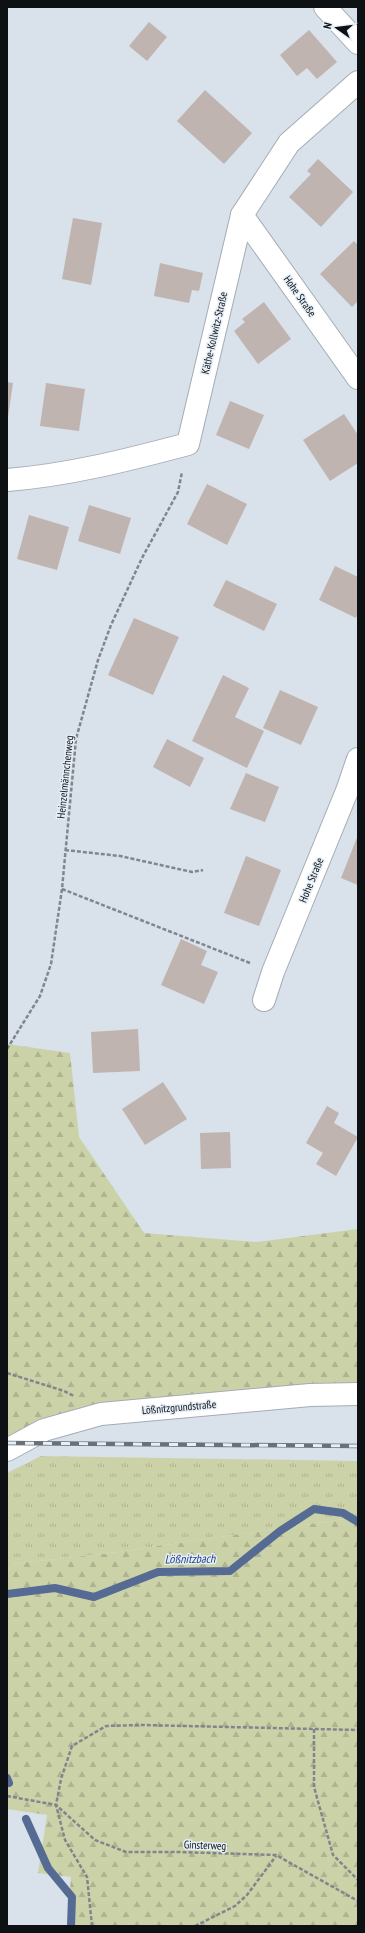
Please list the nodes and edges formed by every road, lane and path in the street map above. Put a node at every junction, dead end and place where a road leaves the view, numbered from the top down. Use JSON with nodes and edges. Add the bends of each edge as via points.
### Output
{"nodes":[{"id":1,"x":326,"y":7,"type":"edge"},
{"id":2,"x":358,"y":43,"type":"edge"},
{"id":3,"x":358,"y":82,"type":"edge"},
{"id":4,"x":242,"y":215,"type":"junction"},
{"id":5,"x":358,"y":378,"type":"edge"},
{"id":6,"x":188,"y":444,"type":"junction"},
{"id":7,"x":7,"y":480,"type":"edge"},
{"id":8,"x":358,"y":759,"type":"edge"},
{"id":9,"x":65,"y":850,"type":"junction"},
{"id":10,"x":203,"y":870,"type":"dead end"},
{"id":11,"x":62,"y":889,"type":"junction"},
{"id":12,"x":273,"y":972,"type":"junction"},
{"id":13,"x":264,"y":1000,"type":"dead end"},
{"id":14,"x":7,"y":1049,"type":"edge"},
{"id":15,"x":7,"y":1373,"type":"edge"},
{"id":16,"x":358,"y":1394,"type":"edge"},
{"id":17,"x":101,"y":1414,"type":"junction"},
{"id":18,"x":7,"y":1450,"type":"edge"},
{"id":19,"x":314,"y":1729,"type":"junction"},
{"id":20,"x":358,"y":1730,"type":"edge"},
{"id":21,"x":7,"y":1796,"type":"edge"},
{"id":22,"x":56,"y":1805,"type":"junction"},
{"id":23,"x":276,"y":1855,"type":"junction"},
{"id":24,"x":358,"y":1880,"type":"edge"},
{"id":25,"x":358,"y":1901,"type":"edge"},
{"id":26,"x":92,"y":1926,"type":"edge"},
{"id":27,"x":195,"y":1926,"type":"edge"}],
"edges":[{"from":1,"to":2,"type":"street"},
{"from":3,"to":4,"type":"street","name":"Käthe-Kollwitz-Straße","via":[[290,143]]},
{"from":4,"to":5,"type":"street","name":"Hohe Straße"},
{"from":4,"to":6,"type":"street","name":"Käthe-Kollwitz-Straße"},
{"from":6,"to":7,"type":"street","via":[[112,464],[34,478]]},
{"from":6,"to":9,"type":"path","name":"Heinzelmännchenweg","via":[[178,492],[142,558],[98,660],[76,739]]},
{"from":8,"to":12,"type":"street","name":"Hohe Straße"},
{"from":9,"to":10,"type":"path","via":[[120,856],[192,872]]},
{"from":9,"to":11,"type":"path","name":"Heinzelmännchenweg"},
{"from":11,"to":12,"type":"path"},
{"from":11,"to":14,"type":"path","name":"Heinzelmännchenweg","via":[[51,964],[40,996]]},
{"from":12,"to":13,"type":"street","name":"Hohe Straße"},
{"from":15,"to":17,"type":"path","via":[[64,1391],[86,1401]]},
{"from":16,"to":17,"type":"street","name":"Lößnitzgrundstraße","via":[[310,1395]]},
{"from":17,"to":18,"type":"street","name":"Lößnitzgrundstraße","via":[[44,1430]]},
{"from":19,"to":20,"type":"path"},
{"from":19,"to":22,"type":"path","via":[[106,1726],[72,1746]]},
{"from":19,"to":24,"type":"path","via":[[314,1787],[333,1855]]},
{"from":21,"to":22,"type":"path"},
{"from":22,"to":23,"type":"path","name":"Ginsterweg","via":[[95,1840],[126,1852]]},
{"from":22,"to":26,"type":"path","via":[[65,1840],[87,1877]]},
{"from":23,"to":25,"type":"path","name":"Ginsterweg"},
{"from":23,"to":27,"type":"path","via":[[247,1895],[235,1906]]}]}
